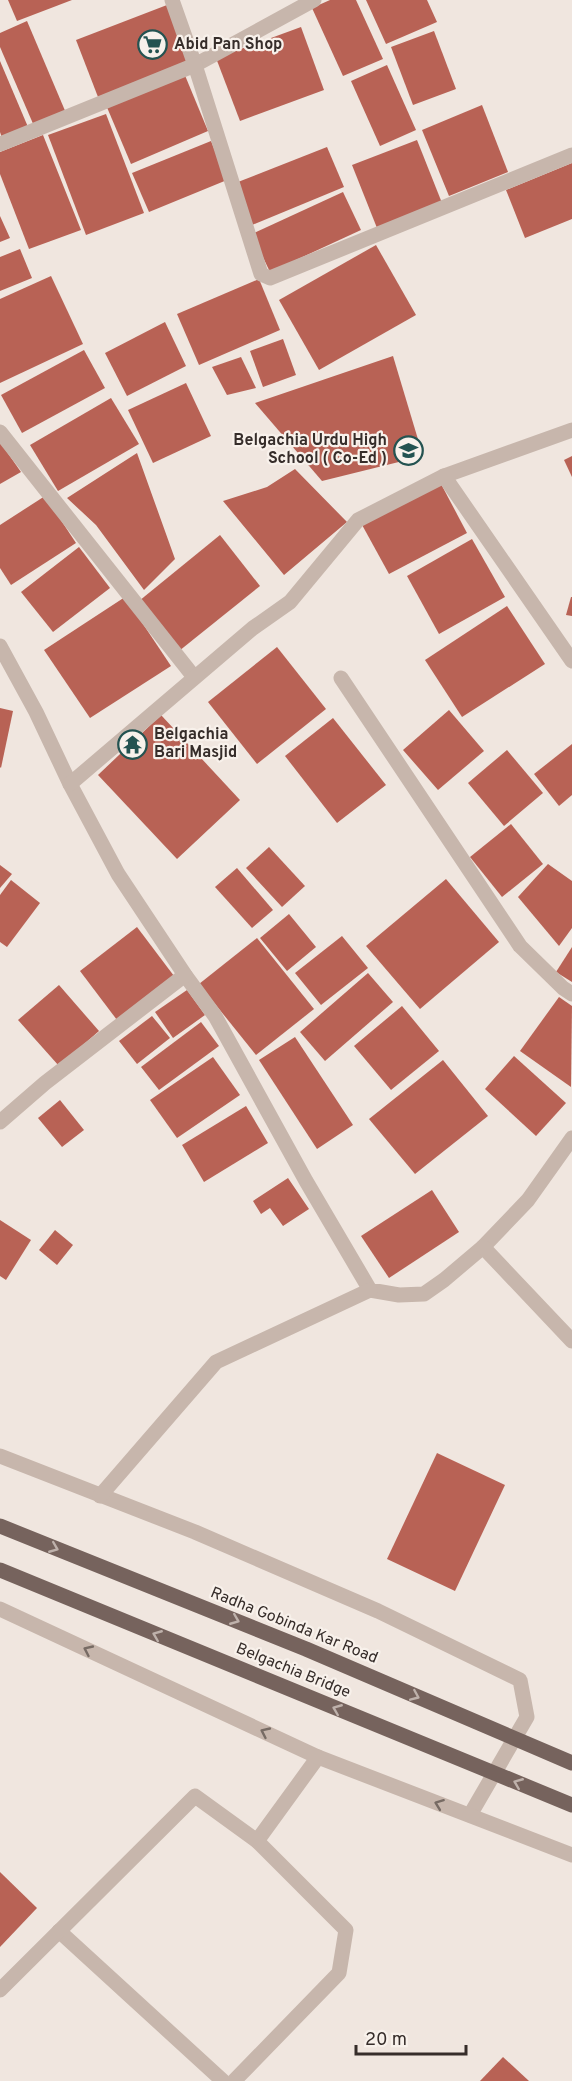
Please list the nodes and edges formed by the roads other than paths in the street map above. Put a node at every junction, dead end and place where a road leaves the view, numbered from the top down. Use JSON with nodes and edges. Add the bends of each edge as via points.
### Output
{"nodes":[{"id":1,"x":172,"y":0,"type":"edge"},
{"id":2,"x":314,"y":0,"type":"edge"},
{"id":3,"x":195,"y":65,"type":"junction"},
{"id":4,"x":0,"y":144,"type":"edge"},
{"id":5,"x":572,"y":155,"type":"edge"},
{"id":6,"x":572,"y":430,"type":"edge"},
{"id":7,"x":0,"y":432,"type":"edge"},
{"id":8,"x":444,"y":476,"type":"junction"},
{"id":9,"x":0,"y":646,"type":"edge"},
{"id":10,"x":572,"y":661,"type":"edge"},
{"id":11,"x":194,"y":677,"type":"junction"},
{"id":12,"x":341,"y":678,"type":"dead end"},
{"id":13,"x":70,"y":784,"type":"junction"},
{"id":14,"x":185,"y":975,"type":"junction"},
{"id":15,"x":572,"y":994,"type":"edge"},
{"id":16,"x":0,"y":1122,"type":"edge"},
{"id":17,"x":572,"y":1138,"type":"edge"},
{"id":18,"x":483,"y":1247,"type":"junction"},
{"id":19,"x":370,"y":1290,"type":"junction"},
{"id":20,"x":572,"y":1341,"type":"edge"},
{"id":21,"x":0,"y":1456,"type":"edge"},
{"id":22,"x":100,"y":1496,"type":"junction"},
{"id":23,"x":0,"y":1526,"type":"edge"},
{"id":24,"x":0,"y":1570,"type":"edge"},
{"id":25,"x":0,"y":1609,"type":"edge"},
{"id":26,"x":318,"y":1757,"type":"junction"},
{"id":27,"x":572,"y":1763,"type":"edge"},
{"id":28,"x":572,"y":1805,"type":"edge"},
{"id":29,"x":470,"y":1815,"type":"junction"},
{"id":30,"x":257,"y":1841,"type":"junction"},
{"id":31,"x":572,"y":1855,"type":"edge"},
{"id":32,"x":59,"y":1931,"type":"junction"},
{"id":33,"x":0,"y":1990,"type":"edge"},
{"id":34,"x":223,"y":2081,"type":"edge"},
{"id":35,"x":234,"y":2081,"type":"edge"}],
"edges":[{"from":1,"to":3,"type":"street"},
{"from":2,"to":3,"type":"street"},
{"from":3,"to":4,"type":"street"},
{"from":3,"to":5,"type":"street","via":[[261,274],[270,278]]},
{"from":6,"to":8,"type":"street"},
{"from":7,"to":11,"type":"street"},
{"from":8,"to":10,"type":"street"},
{"from":8,"to":11,"type":"street","via":[[358,520],[290,602]]},
{"from":9,"to":13,"type":"street"},
{"from":11,"to":13,"type":"street"},
{"from":12,"to":15,"type":"street","via":[[520,946]]},
{"from":13,"to":14,"type":"street","via":[[118,874]]},
{"from":14,"to":16,"type":"street"},
{"from":14,"to":19,"type":"street","via":[[215,1016]]},
{"from":17,"to":18,"type":"street","via":[[528,1200]]},
{"from":18,"to":19,"type":"street","via":[[424,1294]]},
{"from":18,"to":20,"type":"street"},
{"from":19,"to":22,"type":"street","via":[[216,1362]]},
{"from":21,"to":22,"type":"street"},
{"from":22,"to":29,"type":"street","via":[[378,1611],[520,1680],[527,1717]]},
{"from":23,"to":27,"type":"main road","name":"Radha Gobinda Kar Road","one_way":true,"bridge":true,"via":[[306,1649]]},
{"from":28,"to":24,"type":"main road","name":"Belgachia Bridge","one_way":true,"bridge":true},
{"from":26,"to":25,"type":"street","one_way":true},
{"from":29,"to":26,"type":"street","one_way":true},
{"from":26,"to":30,"type":"street"},
{"from":29,"to":31,"type":"street"},
{"from":30,"to":32,"type":"street","via":[[195,1796]]},
{"from":30,"to":35,"type":"street","via":[[346,1930],[339,1973]]},
{"from":32,"to":33,"type":"street"},
{"from":32,"to":34,"type":"street"}]}
